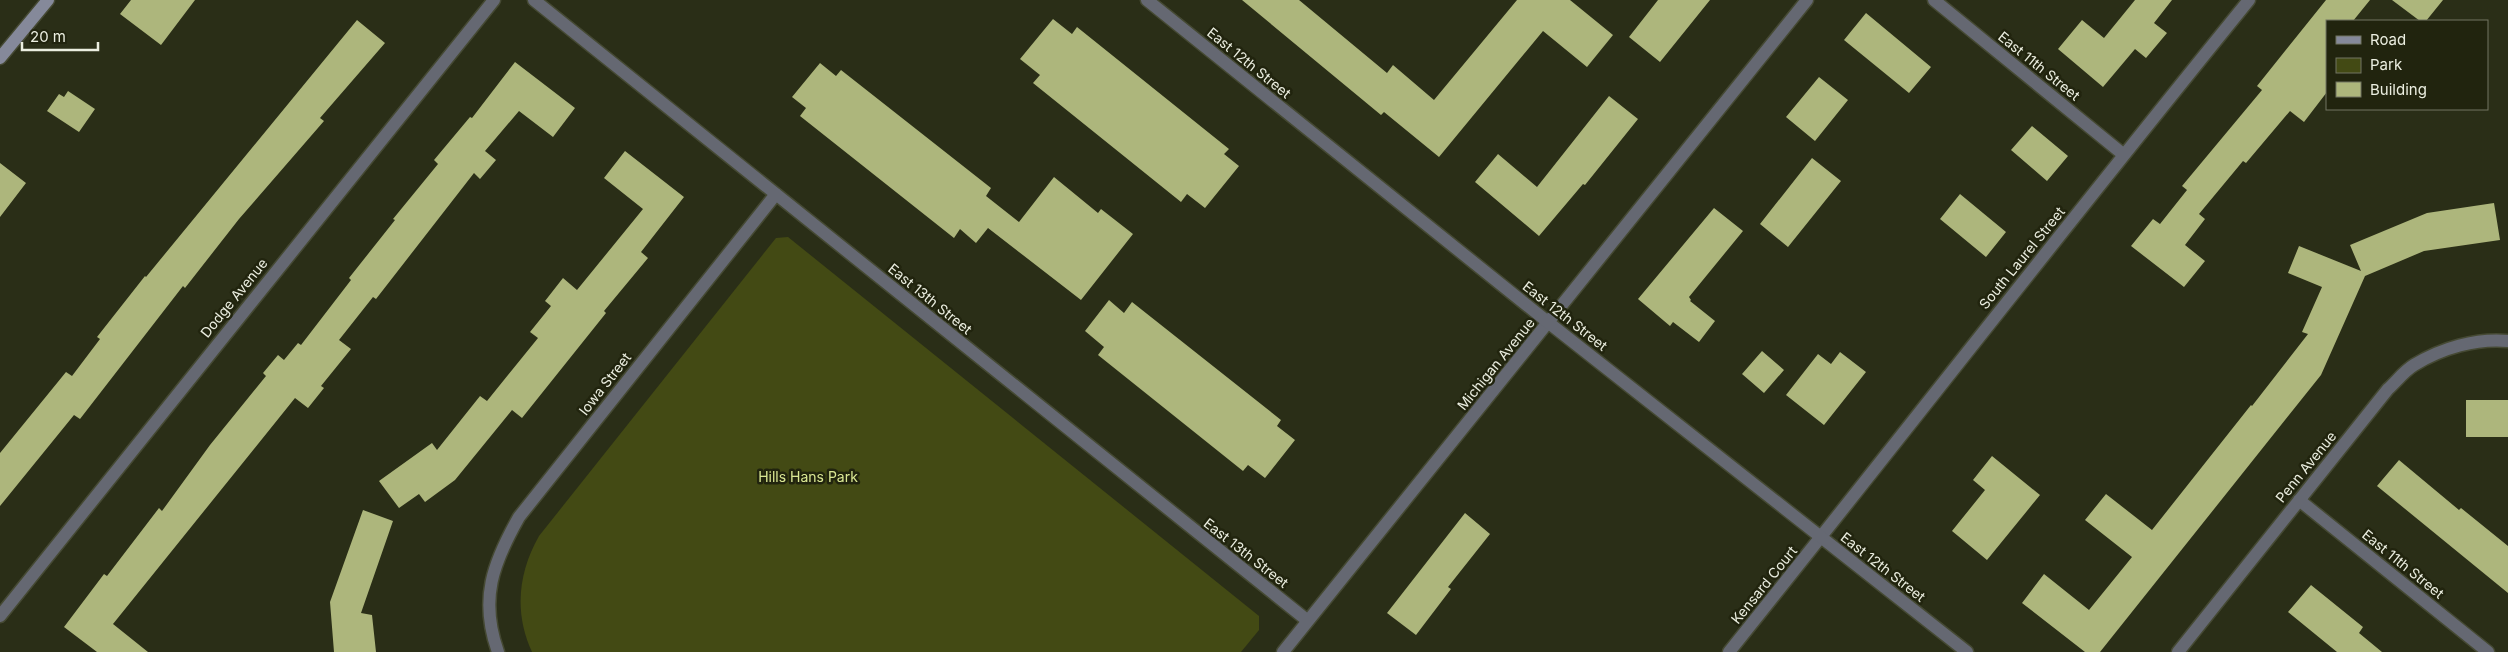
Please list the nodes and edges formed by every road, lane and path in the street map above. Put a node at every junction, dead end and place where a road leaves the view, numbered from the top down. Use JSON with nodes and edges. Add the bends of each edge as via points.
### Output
{"nodes":[{"id":1,"x":48,"y":0,"type":"edge"},
{"id":2,"x":494,"y":0,"type":"edge"},
{"id":3,"x":534,"y":0,"type":"edge"},
{"id":4,"x":1147,"y":0,"type":"edge"},
{"id":5,"x":1807,"y":0,"type":"edge"},
{"id":6,"x":1934,"y":0,"type":"edge"},
{"id":7,"x":2249,"y":0,"type":"edge"},
{"id":8,"x":0,"y":58,"type":"edge"},
{"id":9,"x":2124,"y":155,"type":"junction"},
{"id":10,"x":776,"y":194,"type":"junction"},
{"id":11,"x":1549,"y":323,"type":"junction"},
{"id":12,"x":2508,"y":341,"type":"edge"},
{"id":13,"x":2299,"y":500,"type":"junction"},
{"id":14,"x":1821,"y":537,"type":"junction"},
{"id":15,"x":0,"y":616,"type":"edge"},
{"id":16,"x":1308,"y":621,"type":"junction"},
{"id":17,"x":498,"y":652,"type":"edge"},
{"id":18,"x":1283,"y":652,"type":"edge"},
{"id":19,"x":1729,"y":652,"type":"edge"},
{"id":20,"x":1967,"y":652,"type":"edge"},
{"id":21,"x":2178,"y":652,"type":"edge"},
{"id":22,"x":2488,"y":652,"type":"edge"}],
"edges":[{"from":1,"to":8,"type":"main road"},
{"from":2,"to":15,"type":"street","name":"Dodge Avenue"},
{"from":3,"to":10,"type":"street","name":"East 13th Street"},
{"from":4,"to":11,"type":"street","name":"East 12th Street"},
{"from":5,"to":11,"type":"street","name":"Michigan Avenue"},
{"from":6,"to":9,"type":"street","name":"East 11th Street"},
{"from":7,"to":9,"type":"street","name":"South Laurel Street"},
{"from":9,"to":14,"type":"street","name":"South Laurel Street"},
{"from":10,"to":16,"type":"street","name":"East 13th Street"},
{"from":10,"to":17,"type":"street","name":"Iowa Street","via":[[519,517],[499,552],[491,578],[489,607]]},
{"from":11,"to":14,"type":"street","name":"East 12th Street"},
{"from":11,"to":16,"type":"street","name":"Michigan Avenue"},
{"from":12,"to":13,"type":"street","name":"Penn Avenue","via":[[2486,339],[2441,352],[2413,366],[2388,389]]},
{"from":13,"to":21,"type":"street","name":"Penn Avenue"},
{"from":13,"to":22,"type":"street","name":"East 11th Street"},
{"from":14,"to":19,"type":"street","name":"Kensard Court"},
{"from":14,"to":20,"type":"street","name":"East 12th Street"},
{"from":16,"to":18,"type":"street","name":"Michigan Avenue"}]}
